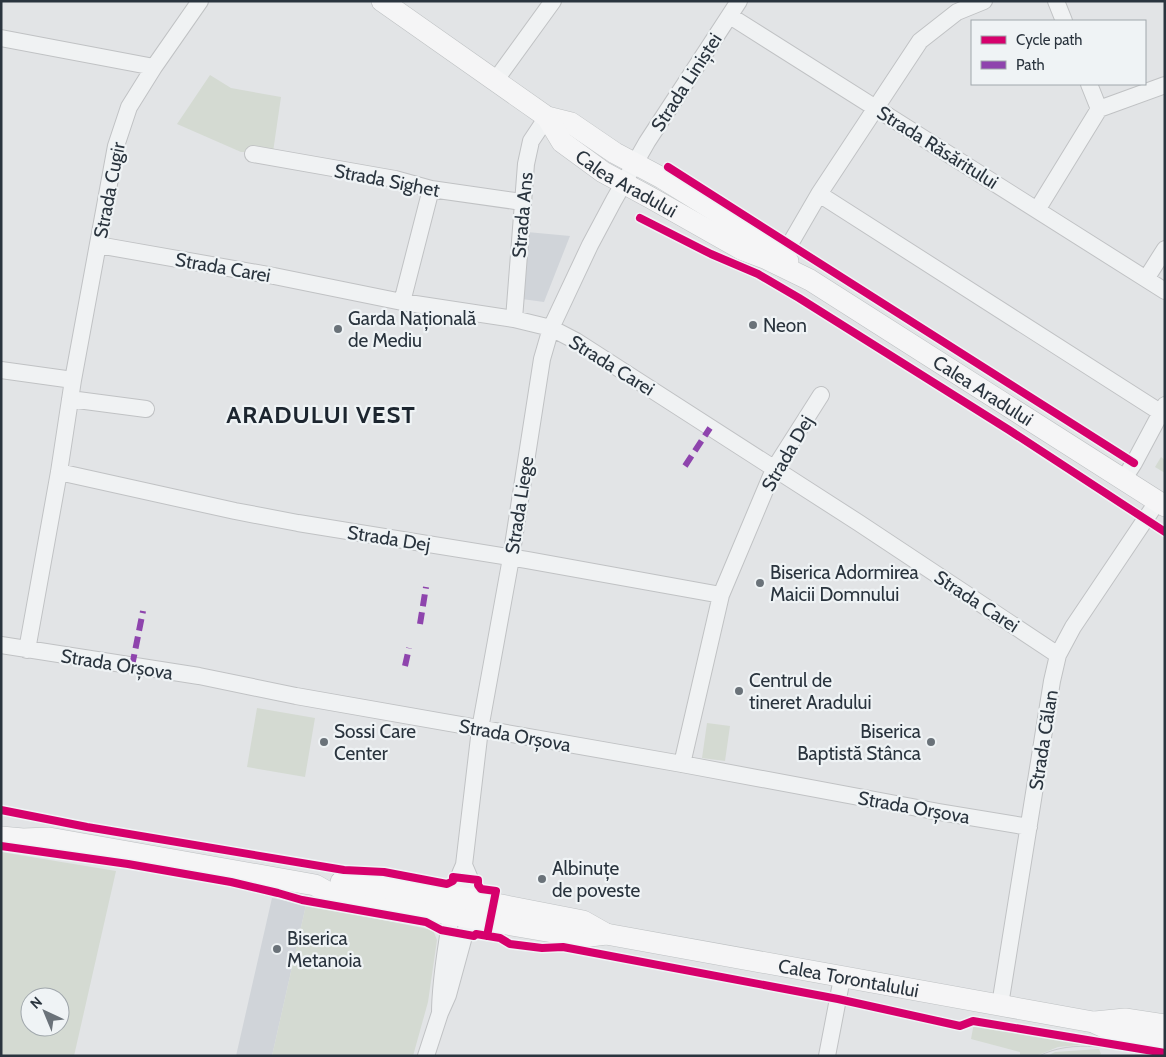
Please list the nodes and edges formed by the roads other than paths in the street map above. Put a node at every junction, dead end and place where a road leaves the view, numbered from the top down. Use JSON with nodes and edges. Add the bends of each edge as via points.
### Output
{"nodes":[{"id":1,"x":200,"y":1,"type":"edge"},
{"id":2,"x":382,"y":1,"type":"edge"},
{"id":3,"x":553,"y":1,"type":"edge"},
{"id":4,"x":739,"y":1,"type":"edge"},
{"id":5,"x":984,"y":1,"type":"edge"},
{"id":6,"x":1056,"y":1,"type":"edge"},
{"id":7,"x":730,"y":16,"type":"junction"},
{"id":8,"x":1064,"y":20,"type":"edge"},
{"id":9,"x":1,"y":38,"type":"edge"},
{"id":10,"x":154,"y":67,"type":"junction"},
{"id":11,"x":495,"y":81,"type":"junction"},
{"id":12,"x":1089,"y":85,"type":"edge"},
{"id":13,"x":1165,"y":85,"type":"edge"},
{"id":14,"x":875,"y":108,"type":"junction"},
{"id":15,"x":1100,"y":109,"type":"junction"},
{"id":16,"x":547,"y":117,"type":"junction"},
{"id":17,"x":253,"y":154,"type":"dead end"},
{"id":18,"x":635,"y":163,"type":"junction"},
{"id":19,"x":624,"y":183,"type":"junction"},
{"id":20,"x":431,"y":189,"type":"junction"},
{"id":21,"x":819,"y":194,"type":"junction"},
{"id":22,"x":522,"y":202,"type":"junction"},
{"id":23,"x":1037,"y":210,"type":"junction"},
{"id":24,"x":98,"y":245,"type":"junction"},
{"id":25,"x":1165,"y":249,"type":"edge"},
{"id":26,"x":783,"y":256,"type":"junction"},
{"id":27,"x":800,"y":274,"type":"junction"},
{"id":28,"x":1146,"y":278,"type":"junction"},
{"id":29,"x":1165,"y":290,"type":"edge"},
{"id":30,"x":402,"y":302,"type":"junction"},
{"id":31,"x":514,"y":319,"type":"junction"},
{"id":32,"x":551,"y":328,"type":"junction"},
{"id":33,"x":1,"y":370,"type":"edge"},
{"id":34,"x":73,"y":380,"type":"junction"},
{"id":35,"x":821,"y":395,"type":"dead end"},
{"id":36,"x":70,"y":399,"type":"junction"},
{"id":37,"x":1163,"y":408,"type":"edge"},
{"id":38,"x":146,"y":409,"type":"dead end"},
{"id":39,"x":774,"y":469,"type":"junction"},
{"id":40,"x":60,"y":472,"type":"junction"},
{"id":41,"x":1123,"y":480,"type":"junction"},
{"id":42,"x":1161,"y":504,"type":"edge"},
{"id":43,"x":511,"y":558,"type":"junction"},
{"id":44,"x":721,"y":595,"type":"junction"},
{"id":45,"x":1,"y":645,"type":"edge"},
{"id":46,"x":27,"y":650,"type":"junction"},
{"id":47,"x":1058,"y":655,"type":"junction"},
{"id":48,"x":480,"y":729,"type":"junction"},
{"id":49,"x":682,"y":764,"type":"junction"},
{"id":50,"x":1,"y":822,"type":"edge"},
{"id":51,"x":1029,"y":827,"type":"junction"},
{"id":52,"x":1,"y":837,"type":"edge"},
{"id":53,"x":49,"y":838,"type":"junction"},
{"id":54,"x":461,"y":907,"type":"junction"},
{"id":55,"x":842,"y":978,"type":"junction"},
{"id":56,"x":1000,"y":1005,"type":"junction"},
{"id":57,"x":1092,"y":1022,"type":"junction"},
{"id":58,"x":1165,"y":1025,"type":"edge"},
{"id":59,"x":1165,"y":1043,"type":"edge"},
{"id":60,"x":426,"y":1056,"type":"edge"},
{"id":61,"x":827,"y":1056,"type":"edge"}],
"edges":[{"from":1,"to":10,"type":"street","name":"Strada Cugir"},
{"from":2,"to":11,"type":"main road","name":"Calea Aradului"},
{"from":3,"to":11,"type":"street"},
{"from":4,"to":7,"type":"street","name":"Strada Liniștei"},
{"from":5,"to":14,"type":"street","via":[[957,12],[920,41]]},
{"from":6,"to":8,"type":"street"},
{"from":7,"to":14,"type":"street","name":"Strada Răsăritului"},
{"from":7,"to":18,"type":"street","name":"Strada Liniștei"},
{"from":9,"to":10,"type":"street"},
{"from":10,"to":24,"type":"street","name":"Strada Cugir","via":[[129,107],[116,146]]},
{"from":11,"to":16,"type":"main road","name":"Calea Aradului"},
{"from":12,"to":15,"type":"street"},
{"from":13,"to":15,"type":"street"},
{"from":14,"to":21,"type":"street"},
{"from":14,"to":23,"type":"street","name":"Strada Răsăritului"},
{"from":15,"to":23,"type":"street"},
{"from":16,"to":18,"type":"main road","name":"Calea Aradului","via":[[571,123]]},
{"from":16,"to":19,"type":"main road","name":"Calea Aradului","via":[[562,142]]},
{"from":16,"to":22,"type":"street","name":"Strada Ans","via":[[528,151]]},
{"from":17,"to":20,"type":"street","name":"Strada Sighet","via":[[395,179]]},
{"from":18,"to":19,"type":"street","name":"Strada Liege"},
{"from":18,"to":26,"type":"main road","name":"Calea Aradului","via":[[733,221]]},
{"from":19,"to":27,"type":"main road","name":"Calea Aradului","via":[[743,250]]},
{"from":19,"to":32,"type":"street","name":"Strada Liege"},
{"from":20,"to":22,"type":"street","name":"Strada Sighet"},
{"from":20,"to":30,"type":"street"},
{"from":21,"to":26,"type":"street"},
{"from":21,"to":37,"type":"street"},
{"from":22,"to":31,"type":"street","name":"Strada Ans"},
{"from":23,"to":28,"type":"street","name":"Strada Răsăritului"},
{"from":24,"to":30,"type":"street","name":"Strada Carei"},
{"from":24,"to":34,"type":"street","name":"Strada Cugir"},
{"from":25,"to":28,"type":"street"},
{"from":26,"to":27,"type":"main road","name":"Calea Aradului"},
{"from":27,"to":41,"type":"main road","name":"Calea Aradului"},
{"from":28,"to":29,"type":"street","name":"Strada Răsăritului"},
{"from":30,"to":31,"type":"street","name":"Strada Carei"},
{"from":31,"to":32,"type":"street","name":"Strada Carei"},
{"from":32,"to":39,"type":"street","name":"Strada Carei","via":[[576,340]]},
{"from":32,"to":43,"type":"street","name":"Strada Liege","via":[[542,359]]},
{"from":33,"to":34,"type":"street"},
{"from":34,"to":36,"type":"street","name":"Strada Cugir"},
{"from":35,"to":39,"type":"street","name":"Strada Dej"},
{"from":36,"to":38,"type":"street"},
{"from":36,"to":40,"type":"street","name":"Strada Cugir"},
{"from":37,"to":41,"type":"street"},
{"from":39,"to":44,"type":"street","name":"Strada Dej"},
{"from":39,"to":47,"type":"street","name":"Strada Carei"},
{"from":40,"to":43,"type":"street","name":"Strada Dej","via":[[235,511]]},
{"from":40,"to":46,"type":"street","name":"Strada Cugir"},
{"from":41,"to":42,"type":"main road","name":"Calea Aradului"},
{"from":42,"to":47,"type":"street","name":"Strada Călan","via":[[1073,627]]},
{"from":43,"to":44,"type":"street","name":"Strada Dej"},
{"from":43,"to":48,"type":"street","name":"Strada Liege"},
{"from":44,"to":49,"type":"street","name":"Strada Dej"},
{"from":45,"to":46,"type":"street","name":"Strada Orșova"},
{"from":46,"to":48,"type":"street","name":"Strada Orșova","via":[[199,676]]},
{"from":47,"to":51,"type":"street","name":"Strada Călan"},
{"from":48,"to":49,"type":"street","name":"Strada Orșova"},
{"from":48,"to":54,"type":"street","name":"Strada Liege","via":[[464,866],[470,879]]},
{"from":49,"to":51,"type":"street","name":"Strada Orșova"},
{"from":50,"to":53,"type":"main road","name":"Calea Torontalului","via":[[26,827]]},
{"from":51,"to":56,"type":"street","name":"Strada Călan"},
{"from":52,"to":53,"type":"main road","name":"Calea Torontalului","via":[[23,840]]},
{"from":53,"to":54,"type":"main road","name":"Calea Torontalului","via":[[315,885],[331,894]]},
{"from":54,"to":55,"type":"main road","name":"Calea Torontalului","via":[[582,937],[606,934]]},
{"from":54,"to":60,"type":"street","name":"Strada Liege","via":[[440,992],[440,1013]]},
{"from":55,"to":56,"type":"main road","name":"Calea Torontalului"},
{"from":55,"to":61,"type":"street"},
{"from":56,"to":57,"type":"main road","name":"Calea Torontalului"},
{"from":57,"to":58,"type":"main road","name":"Calea Torontalului","via":[[1125,1020]]},
{"from":57,"to":59,"type":"main road","name":"Calea Torontalului","via":[[1126,1037]]}]}
